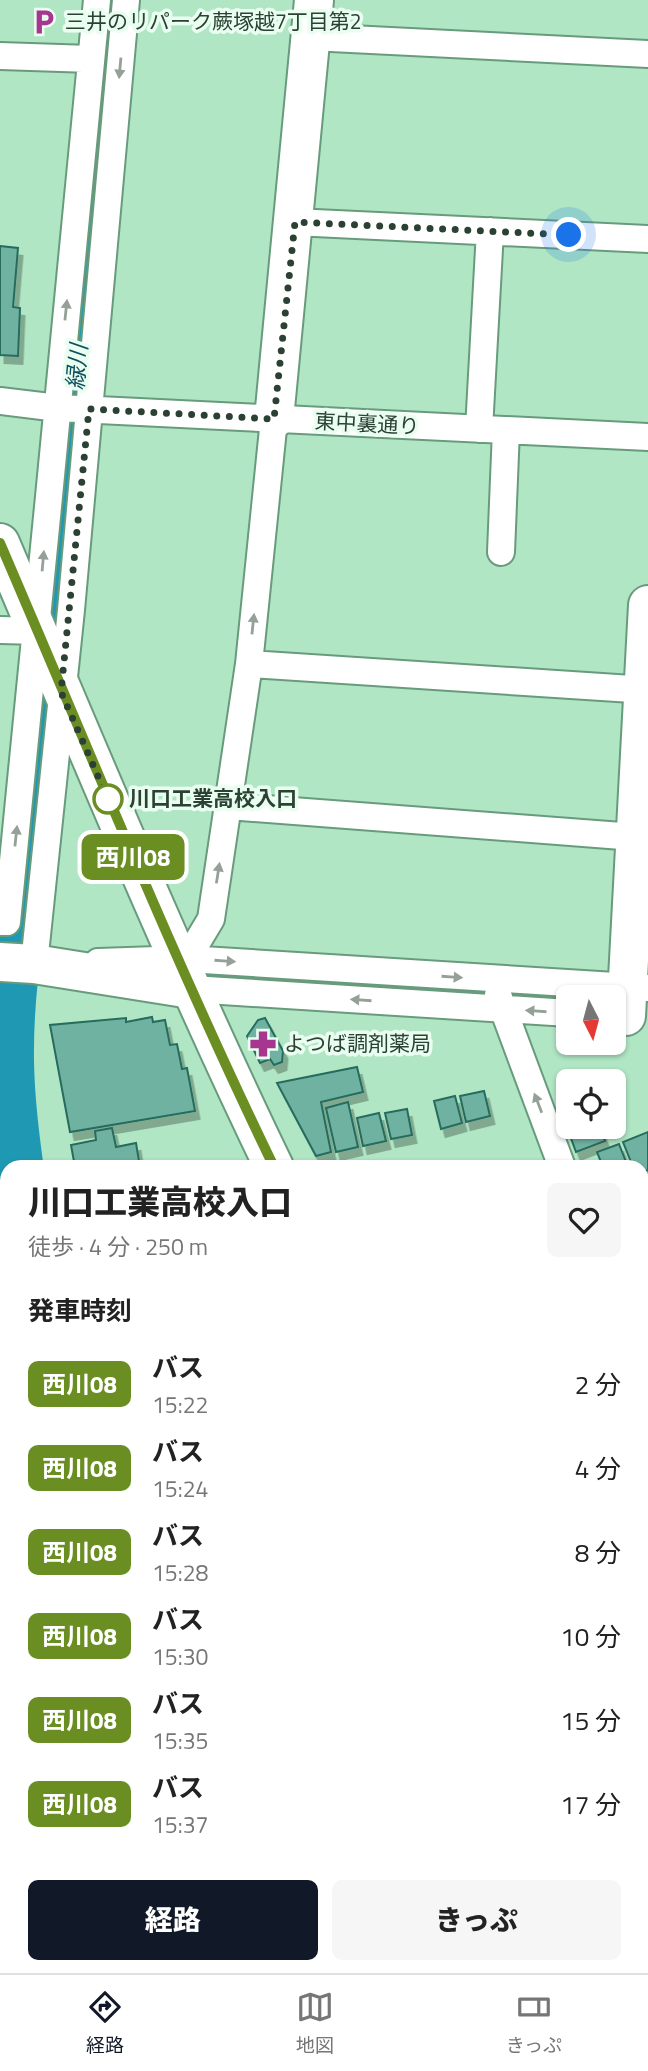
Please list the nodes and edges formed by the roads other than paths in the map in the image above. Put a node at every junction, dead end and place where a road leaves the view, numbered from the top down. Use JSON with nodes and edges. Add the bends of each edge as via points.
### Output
{"nodes":[{"id":1,"x":97,"y":0,"type":"edge"},
{"id":2,"x":126,"y":0,"type":"edge"},
{"id":3,"x":312,"y":18,"type":"edge"},
{"id":4,"x":648,"y":54,"type":"edge"},
{"id":5,"x":0,"y":56,"type":"edge"},
{"id":6,"x":91,"y":59,"type":"junction"},
{"id":7,"x":295,"y":222,"type":"junction"},
{"id":8,"x":490,"y":231,"type":"junction"},
{"id":9,"x":648,"y":239,"type":"edge"},
{"id":10,"x":0,"y":401,"type":"edge"},
{"id":11,"x":57,"y":407,"type":"junction"},
{"id":12,"x":88,"y":409,"type":"junction"},
{"id":13,"x":274,"y":419,"type":"junction"},
{"id":14,"x":479,"y":429,"type":"junction"},
{"id":15,"x":506,"y":430,"type":"junction"},
{"id":16,"x":648,"y":437,"type":"edge"},
{"id":17,"x":0,"y":543,"type":"edge"},
{"id":18,"x":501,"y":552,"type":"dead end"},
{"id":19,"x":648,"y":605,"type":"edge"},
{"id":20,"x":0,"y":629,"type":"edge"},
{"id":21,"x":38,"y":632,"type":"junction"},
{"id":22,"x":249,"y":664,"type":"junction"},
{"id":23,"x":646,"y":690,"type":"edge"},
{"id":24,"x":61,"y":691,"type":"junction"},
{"id":25,"x":13,"y":747,"type":"edge"},
{"id":26,"x":228,"y":806,"type":"junction"},
{"id":27,"x":635,"y":837,"type":"junction"},
{"id":28,"x":0,"y":922,"type":"edge"},
{"id":29,"x":22,"y":964,"type":"edge"},
{"id":30,"x":185,"y":969,"type":"junction"},
{"id":31,"x":494,"y":980,"type":"junction"},
{"id":32,"x":633,"y":1005,"type":"edge"},
{"id":33,"x":502,"y":1009,"type":"junction"},
{"id":34,"x":556,"y":1012,"type":"edge"},
{"id":35,"x":271,"y":1160,"type":"edge"},
{"id":36,"x":559,"y":1160,"type":"edge"}],
"edges":[{"from":1,"to":6,"type":"street"},
{"from":2,"to":12,"type":"street","one_way":true},
{"from":3,"to":4,"type":"street"},
{"from":3,"to":7,"type":"street"},
{"from":5,"to":6,"type":"street"},
{"from":11,"to":6,"type":"street","one_way":true},
{"from":7,"to":8,"type":"street"},
{"from":7,"to":13,"type":"street"},
{"from":8,"to":9,"type":"street"},
{"from":8,"to":14,"type":"street"},
{"from":10,"to":11,"type":"street"},
{"from":11,"to":12,"type":"street","name":"東中裏通り"},
{"from":21,"to":11,"type":"street","one_way":true},
{"from":12,"to":13,"type":"street","name":"東中裏通り"},
{"from":12,"to":24,"type":"street"},
{"from":13,"to":14,"type":"street","name":"東中裏通り"},
{"from":22,"to":13,"type":"street","one_way":true},
{"from":14,"to":15,"type":"street","name":"東中裏通り"},
{"from":15,"to":16,"type":"street","name":"東中裏通り"},
{"from":15,"to":18,"type":"street"},
{"from":17,"to":21,"type":"street"},
{"from":19,"to":23,"type":"street"},
{"from":20,"to":21,"type":"street"},
{"from":21,"to":24,"type":"street"},
{"from":21,"to":25,"type":"street"},
{"from":22,"to":23,"type":"street"},
{"from":22,"to":26,"type":"street"},
{"from":23,"to":27,"type":"street"},
{"from":24,"to":29,"type":"street"},
{"from":24,"to":30,"type":"street"},
{"from":28,"to":25,"type":"street","one_way":true,"via":[[7,922]]},
{"from":26,"to":27,"type":"street"},
{"from":30,"to":26,"type":"street","one_way":true,"via":[[211,919]]},
{"from":27,"to":32,"type":"street"},
{"from":29,"to":30,"type":"street"},
{"from":30,"to":31,"type":"street","one_way":true},
{"from":33,"to":30,"type":"street","one_way":true},
{"from":30,"to":35,"type":"street"},
{"from":31,"to":32,"type":"street"},
{"from":31,"to":33,"type":"street"},
{"from":34,"to":33,"type":"street","one_way":true},
{"from":36,"to":33,"type":"street","one_way":true}]}
